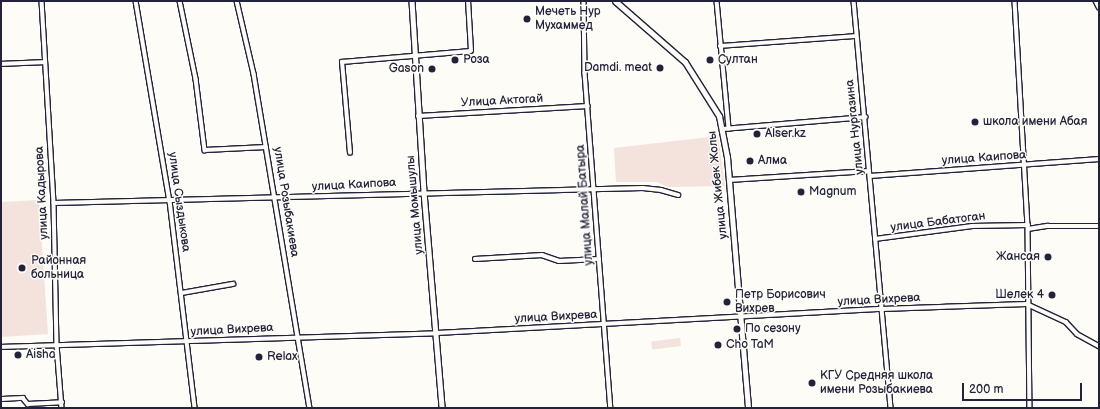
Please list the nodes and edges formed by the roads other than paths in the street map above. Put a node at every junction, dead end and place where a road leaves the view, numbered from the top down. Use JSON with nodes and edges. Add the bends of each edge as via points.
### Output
{"nodes":[{"id":1,"x":42,"y":1,"type":"edge"},
{"id":2,"x":136,"y":1,"type":"edge"},
{"id":3,"x":180,"y":1,"type":"edge"},
{"id":4,"x":237,"y":1,"type":"edge"},
{"id":5,"x":412,"y":1,"type":"edge"},
{"id":6,"x":468,"y":1,"type":"edge"},
{"id":7,"x":584,"y":1,"type":"edge"},
{"id":8,"x":615,"y":1,"type":"edge"},
{"id":9,"x":717,"y":1,"type":"edge"},
{"id":10,"x":854,"y":1,"type":"edge"},
{"id":11,"x":1015,"y":1,"type":"edge"},
{"id":12,"x":1096,"y":1,"type":"edge"},
{"id":13,"x":1099,"y":7,"type":"edge"},
{"id":14,"x":856,"y":36,"type":"junction"},
{"id":15,"x":720,"y":46,"type":"junction"},
{"id":16,"x":415,"y":56,"type":"junction"},
{"id":17,"x":45,"y":62,"type":"junction"},
{"id":18,"x":1,"y":64,"type":"edge"},
{"id":19,"x":588,"y":106,"type":"junction"},
{"id":20,"x":418,"y":116,"type":"junction"},
{"id":21,"x":865,"y":117,"type":"junction"},
{"id":22,"x":729,"y":128,"type":"junction"},
{"id":23,"x":723,"y":129,"type":"junction"},
{"id":24,"x":266,"y":147,"type":"junction"},
{"id":25,"x":350,"y":153,"type":"dead end"},
{"id":26,"x":1099,"y":159,"type":"edge"},
{"id":27,"x":1025,"y":165,"type":"junction"},
{"id":28,"x":869,"y":171,"type":"junction"},
{"id":29,"x":870,"y":176,"type":"junction"},
{"id":30,"x":729,"y":180,"type":"junction"},
{"id":31,"x":594,"y":189,"type":"junction"},
{"id":32,"x":424,"y":192,"type":"junction"},
{"id":33,"x":678,"y":195,"type":"dead end"},
{"id":34,"x":275,"y":199,"type":"junction"},
{"id":35,"x":170,"y":201,"type":"junction"},
{"id":36,"x":54,"y":203,"type":"junction"},
{"id":37,"x":1099,"y":226,"type":"edge"},
{"id":38,"x":1028,"y":227,"type":"junction"},
{"id":39,"x":875,"y":239,"type":"junction"},
{"id":40,"x":599,"y":259,"type":"junction"},
{"id":41,"x":475,"y":260,"type":"dead end"},
{"id":42,"x":233,"y":284,"type":"dead end"},
{"id":43,"x":182,"y":293,"type":"junction"},
{"id":44,"x":1028,"y":304,"type":"junction"},
{"id":45,"x":882,"y":310,"type":"junction"},
{"id":46,"x":742,"y":317,"type":"junction"},
{"id":47,"x":603,"y":324,"type":"junction"},
{"id":48,"x":437,"y":333,"type":"junction"},
{"id":49,"x":297,"y":337,"type":"junction"},
{"id":50,"x":187,"y":343,"type":"junction"},
{"id":51,"x":57,"y":345,"type":"junction"},
{"id":52,"x":1099,"y":346,"type":"edge"},
{"id":53,"x":1,"y":347,"type":"edge"},
{"id":54,"x":2,"y":399,"type":"edge"},
{"id":55,"x":62,"y":402,"type":"junction"},
{"id":56,"x":62,"y":408,"type":"edge"},
{"id":57,"x":195,"y":408,"type":"edge"},
{"id":58,"x":310,"y":408,"type":"edge"},
{"id":59,"x":442,"y":408,"type":"edge"},
{"id":60,"x":611,"y":408,"type":"edge"},
{"id":61,"x":748,"y":408,"type":"edge"},
{"id":62,"x":892,"y":408,"type":"edge"},
{"id":63,"x":1030,"y":408,"type":"edge"}],
"edges":[{"from":1,"to":17,"type":"street","name":"улица Кадырова"},
{"from":2,"to":35,"type":"street","name":"улица Сыздыкова"},
{"from":3,"to":24,"type":"street","via":[[196,79],[205,150]]},
{"from":4,"to":24,"type":"street","name":"улица Розыбакиева","via":[[254,74]]},
{"from":5,"to":16,"type":"street","name":"улица Момышулы"},
{"from":6,"to":16,"type":"street","via":[[471,51]]},
{"from":7,"to":19,"type":"street","name":"улица Малай Батыра"},
{"from":8,"to":23,"type":"main road","name":"улица Жибек Жолы","via":[[685,62],[710,98]]},
{"from":9,"to":15,"type":"street"},
{"from":10,"to":14,"type":"street","name":"улица Нургазина"},
{"from":11,"to":27,"type":"street"},
{"from":12,"to":13,"type":"street"},
{"from":14,"to":15,"type":"street"},
{"from":14,"to":21,"type":"street","name":"улица Нургазина"},
{"from":15,"to":22,"type":"street"},
{"from":16,"to":20,"type":"street","name":"улица Момышулы"},
{"from":16,"to":25,"type":"street","via":[[342,62]]},
{"from":17,"to":18,"type":"street"},
{"from":17,"to":36,"type":"street","name":"улица Кадырова"},
{"from":19,"to":20,"type":"street","name":"Улица Актогай"},
{"from":19,"to":31,"type":"street","name":"улица Малай Батыра"},
{"from":20,"to":32,"type":"street","name":"улица Момышулы"},
{"from":21,"to":22,"type":"street"},
{"from":21,"to":28,"type":"street","name":"улица Нургазина"},
{"from":22,"to":23,"type":"street"},
{"from":23,"to":30,"type":"main road","name":"улица Жибек Жолы"},
{"from":24,"to":34,"type":"street","name":"улица Розыбакиева"},
{"from":26,"to":27,"type":"street","name":"улица Каипова"},
{"from":27,"to":29,"type":"street","name":"улица Каипова"},
{"from":27,"to":38,"type":"street"},
{"from":28,"to":29,"type":"street","name":"улица Нургазина"},
{"from":28,"to":30,"type":"street"},
{"from":29,"to":39,"type":"street","name":"улица Нургазина"},
{"from":30,"to":46,"type":"main road","name":"улица Жибек Жолы"},
{"from":31,"to":32,"type":"street","name":"улица Каипова"},
{"from":31,"to":33,"type":"street","name":"улица Каипова","via":[[661,190]]},
{"from":31,"to":40,"type":"street","name":"улица Малай Батыра"},
{"from":32,"to":34,"type":"street","name":"улица Каипова"},
{"from":32,"to":48,"type":"street","name":"улица Момышулы"},
{"from":34,"to":35,"type":"street","name":"улица Каипова"},
{"from":34,"to":49,"type":"street","name":"улица Розыбакиева"},
{"from":35,"to":36,"type":"street","name":"улица Каипова"},
{"from":35,"to":43,"type":"street","name":"улица Сыздыкова"},
{"from":36,"to":51,"type":"street","name":"улица Кадырова"},
{"from":37,"to":38,"type":"street","name":"улица Бабатоган"},
{"from":38,"to":39,"type":"street","name":"улица Бабатоган","via":[[972,226]]},
{"from":38,"to":44,"type":"street"},
{"from":39,"to":45,"type":"street","name":"улица Нургазина"},
{"from":40,"to":41,"type":"street","via":[[559,261],[542,255]]},
{"from":40,"to":47,"type":"street","name":"улица Малай Батыра"},
{"from":42,"to":43,"type":"street"},
{"from":43,"to":50,"type":"street","name":"улица Сыздыкова"},
{"from":44,"to":45,"type":"street","name":"улица Вихрева"},
{"from":44,"to":52,"type":"street","name":"улица Вихрева","via":[[1066,322],[1077,334]]},
{"from":44,"to":63,"type":"street"},
{"from":45,"to":46,"type":"street","name":"улица Вихрева"},
{"from":45,"to":62,"type":"street","name":"улица Нургазина"},
{"from":46,"to":47,"type":"street","name":"улица Вихрева"},
{"from":46,"to":61,"type":"main road","name":"улица Жибек Жолы"},
{"from":47,"to":48,"type":"street","name":"улица Вихрева"},
{"from":47,"to":60,"type":"street","name":"улица Малай Батыра"},
{"from":48,"to":49,"type":"street","name":"улица Вихрева"},
{"from":48,"to":59,"type":"street","name":"улица Момышулы"},
{"from":49,"to":50,"type":"street","name":"улица Вихрева"},
{"from":49,"to":58,"type":"street","name":"улица Розыбакиева"},
{"from":50,"to":51,"type":"street","name":"улица Вихрева"},
{"from":50,"to":57,"type":"street","name":"улица Сыздыкова"},
{"from":51,"to":53,"type":"street","name":"улица Вихрева"},
{"from":51,"to":55,"type":"street","name":"улица Кадырова"},
{"from":54,"to":55,"type":"street","via":[[23,398],[28,404]]},
{"from":55,"to":56,"type":"street","name":"улица Кадырова"}]}
